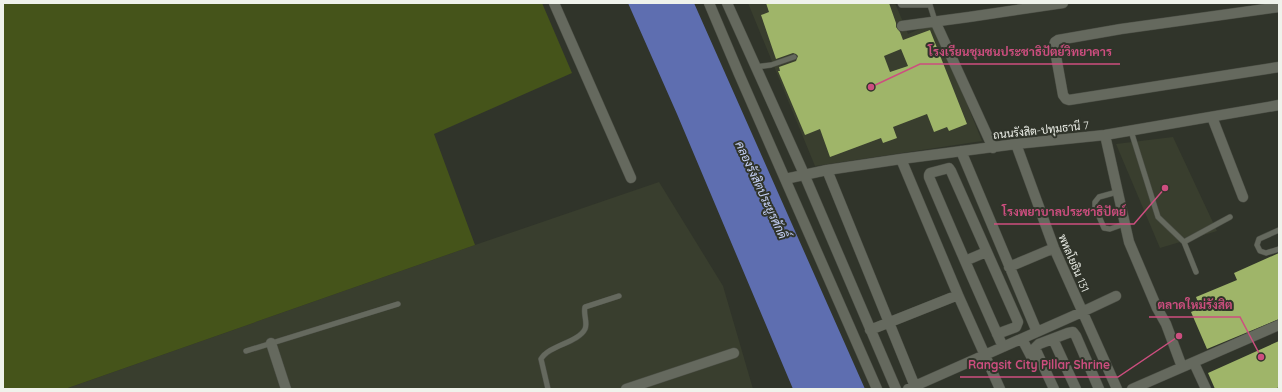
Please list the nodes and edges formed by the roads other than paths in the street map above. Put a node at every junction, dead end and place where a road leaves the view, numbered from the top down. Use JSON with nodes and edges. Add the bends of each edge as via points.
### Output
{"nodes":[{"id":1,"x":554,"y":3,"type":"edge"},
{"id":2,"x":709,"y":3,"type":"edge"},
{"id":3,"x":727,"y":3,"type":"edge"},
{"id":4,"x":900,"y":3,"type":"edge"},
{"id":5,"x":1063,"y":3,"type":"edge"},
{"id":6,"x":1279,"y":7,"type":"edge"},
{"id":7,"x":935,"y":21,"type":"junction"},
{"id":8,"x":902,"y":26,"type":"dead end"},
{"id":9,"x":794,"y":56,"type":"dead end"},
{"id":10,"x":755,"y":67,"type":"junction"},
{"id":11,"x":1279,"y":67,"type":"edge"},
{"id":12,"x":1279,"y":105,"type":"edge"},
{"id":13,"x":1212,"y":117,"type":"junction"},
{"id":14,"x":1130,"y":131,"type":"junction"},
{"id":15,"x":1105,"y":135,"type":"junction"},
{"id":16,"x":1016,"y":144,"type":"junction"},
{"id":17,"x":993,"y":148,"type":"junction"},
{"id":18,"x":961,"y":151,"type":"junction"},
{"id":19,"x":900,"y":159,"type":"junction"},
{"id":20,"x":827,"y":170,"type":"junction"},
{"id":21,"x":804,"y":174,"type":"junction"},
{"id":22,"x":631,"y":178,"type":"dead end"},
{"id":23,"x":785,"y":179,"type":"junction"},
{"id":24,"x":1117,"y":192,"type":"junction"},
{"id":25,"x":1243,"y":197,"type":"dead end"},
{"id":26,"x":1230,"y":217,"type":"dead end"},
{"id":27,"x":1124,"y":224,"type":"junction"},
{"id":28,"x":1279,"y":230,"type":"edge"},
{"id":29,"x":1184,"y":242,"type":"junction"},
{"id":30,"x":1054,"y":248,"type":"junction"},
{"id":31,"x":1279,"y":249,"type":"edge"},
{"id":32,"x":986,"y":252,"type":"junction"},
{"id":33,"x":964,"y":262,"type":"junction"},
{"id":34,"x":1009,"y":267,"type":"junction"},
{"id":35,"x":1196,"y":272,"type":"dead end"},
{"id":36,"x":958,"y":295,"type":"junction"},
{"id":37,"x":619,"y":296,"type":"dead end"},
{"id":38,"x":1116,"y":296,"type":"dead end"},
{"id":39,"x":398,"y":304,"type":"dead end"},
{"id":40,"x":1082,"y":312,"type":"junction"},
{"id":41,"x":888,"y":322,"type":"junction"},
{"id":42,"x":1279,"y":325,"type":"edge"},
{"id":43,"x":870,"y":330,"type":"junction"},
{"id":44,"x":1037,"y":332,"type":"junction"},
{"id":45,"x":997,"y":334,"type":"junction"},
{"id":46,"x":1053,"y":338,"type":"junction"},
{"id":47,"x":1022,"y":339,"type":"junction"},
{"id":48,"x":271,"y":343,"type":"junction"},
{"id":49,"x":1003,"y":347,"type":"junction"},
{"id":50,"x":246,"y":351,"type":"dead end"},
{"id":51,"x":734,"y":353,"type":"dead end"},
{"id":52,"x":986,"y":355,"type":"junction"},
{"id":53,"x":1194,"y":363,"type":"junction"},
{"id":54,"x":1182,"y":367,"type":"junction"},
{"id":55,"x":649,"y":385,"type":"edge"},
{"id":56,"x":913,"y":388,"type":"edge"},
{"id":57,"x":286,"y":389,"type":"edge"},
{"id":58,"x":548,"y":389,"type":"edge"},
{"id":59,"x":626,"y":389,"type":"edge"},
{"id":60,"x":877,"y":389,"type":"edge"},
{"id":61,"x":896,"y":389,"type":"edge"},
{"id":62,"x":1000,"y":389,"type":"edge"},
{"id":63,"x":1048,"y":389,"type":"edge"},
{"id":64,"x":1054,"y":389,"type":"edge"},
{"id":65,"x":1076,"y":389,"type":"edge"},
{"id":66,"x":1099,"y":389,"type":"edge"},
{"id":67,"x":1117,"y":389,"type":"edge"},
{"id":68,"x":1132,"y":389,"type":"edge"},
{"id":69,"x":1206,"y":389,"type":"edge"}],
"edges":[{"from":1,"to":22,"type":"street"},
{"from":2,"to":23,"type":"street"},
{"from":3,"to":10,"type":"street"},
{"from":4,"to":7,"type":"lane","via":[[930,4]]},
{"from":5,"to":7,"type":"street"},
{"from":6,"to":11,"type":"street","via":[[1058,40],[1054,45],[1063,95],[1069,100]]},
{"from":7,"to":8,"type":"street"},
{"from":7,"to":17,"type":"street"},
{"from":9,"to":10,"type":"lane","via":[[771,65]]},
{"from":10,"to":21,"type":"street"},
{"from":12,"to":13,"type":"street","name":"ถนนรังสิต-ปทุมธานี 7"},
{"from":13,"to":14,"type":"street","name":"ถนนรังสิต-ปทุมธานี 7"},
{"from":13,"to":25,"type":"street"},
{"from":14,"to":15,"type":"street","name":"ถนนรังสิต-ปทุมธานี 7"},
{"from":14,"to":29,"type":"lane","via":[[1158,217]]},
{"from":15,"to":16,"type":"street","name":"ถนนรังสิต-ปทุมธานี 7"},
{"from":15,"to":24,"type":"street"},
{"from":16,"to":17,"type":"street","name":"ถนนรังสิต-ปทุมธานี 7"},
{"from":16,"to":30,"type":"street","name":"พหลโยธิน 131"},
{"from":17,"to":18,"type":"street","name":"ถนนรังสิต-ปทุมธานี 7"},
{"from":18,"to":19,"type":"street","name":"ถนนรังสิต-ปทุมธานี 7"},
{"from":18,"to":34,"type":"street"},
{"from":19,"to":20,"type":"street","name":"ถนนรังสิต-ปทุมธานี 7"},
{"from":19,"to":36,"type":"street"},
{"from":20,"to":21,"type":"street","name":"ถนนรังสิต-ปทุมธานี 7"},
{"from":20,"to":41,"type":"street"},
{"from":21,"to":23,"type":"street","name":"ถนนรังสิต-ปทุมธานี 7"},
{"from":21,"to":43,"type":"street"},
{"from":23,"to":60,"type":"street"},
{"from":24,"to":27,"type":"street"},
{"from":24,"to":27,"type":"lane","via":[[1099,197],[1095,207],[1104,228],[1110,230]]},
{"from":26,"to":29,"type":"lane"},
{"from":27,"to":54,"type":"street","via":[[1129,242],[1166,324]]},
{"from":28,"to":31,"type":"lane","via":[[1259,239],[1257,245],[1260,251],[1266,253]]},
{"from":29,"to":35,"type":"lane"},
{"from":30,"to":34,"type":"street"},
{"from":30,"to":40,"type":"street","name":"พหลโยธิน 131"},
{"from":32,"to":33,"type":"street"},
{"from":32,"to":33,"type":"street","via":[[950,168],[930,173],[929,177]]},
{"from":32,"to":45,"type":"street","via":[[1018,322],[1016,326]]},
{"from":33,"to":45,"type":"street"},
{"from":34,"to":44,"type":"street"},
{"from":36,"to":41,"type":"street"},
{"from":36,"to":52,"type":"street"},
{"from":37,"to":58,"type":"lane","via":[[585,307],[585,330],[544,354],[541,359]]},
{"from":38,"to":40,"type":"street"},
{"from":39,"to":48,"type":"lane"},
{"from":40,"to":44,"type":"street"},
{"from":40,"to":67,"type":"street","name":"พหลโยธิน 131"},
{"from":41,"to":43,"type":"street"},
{"from":41,"to":56,"type":"street"},
{"from":42,"to":53,"type":"street"},
{"from":43,"to":61,"type":"street"},
{"from":44,"to":47,"type":"street"},
{"from":45,"to":49,"type":"street"},
{"from":46,"to":64,"type":"street","via":[[1036,348]]},
{"from":46,"to":65,"type":"street"},
{"from":46,"to":66,"type":"street","via":[[1073,332]]},
{"from":47,"to":49,"type":"street"},
{"from":47,"to":63,"type":"street"},
{"from":48,"to":50,"type":"lane"},
{"from":48,"to":57,"type":"street"},
{"from":49,"to":52,"type":"street"},
{"from":51,"to":55,"type":"street"},
{"from":52,"to":56,"type":"street"},
{"from":52,"to":62,"type":"street"},
{"from":53,"to":54,"type":"street"},
{"from":53,"to":69,"type":"street"},
{"from":54,"to":68,"type":"street"},
{"from":55,"to":59,"type":"street"}]}
